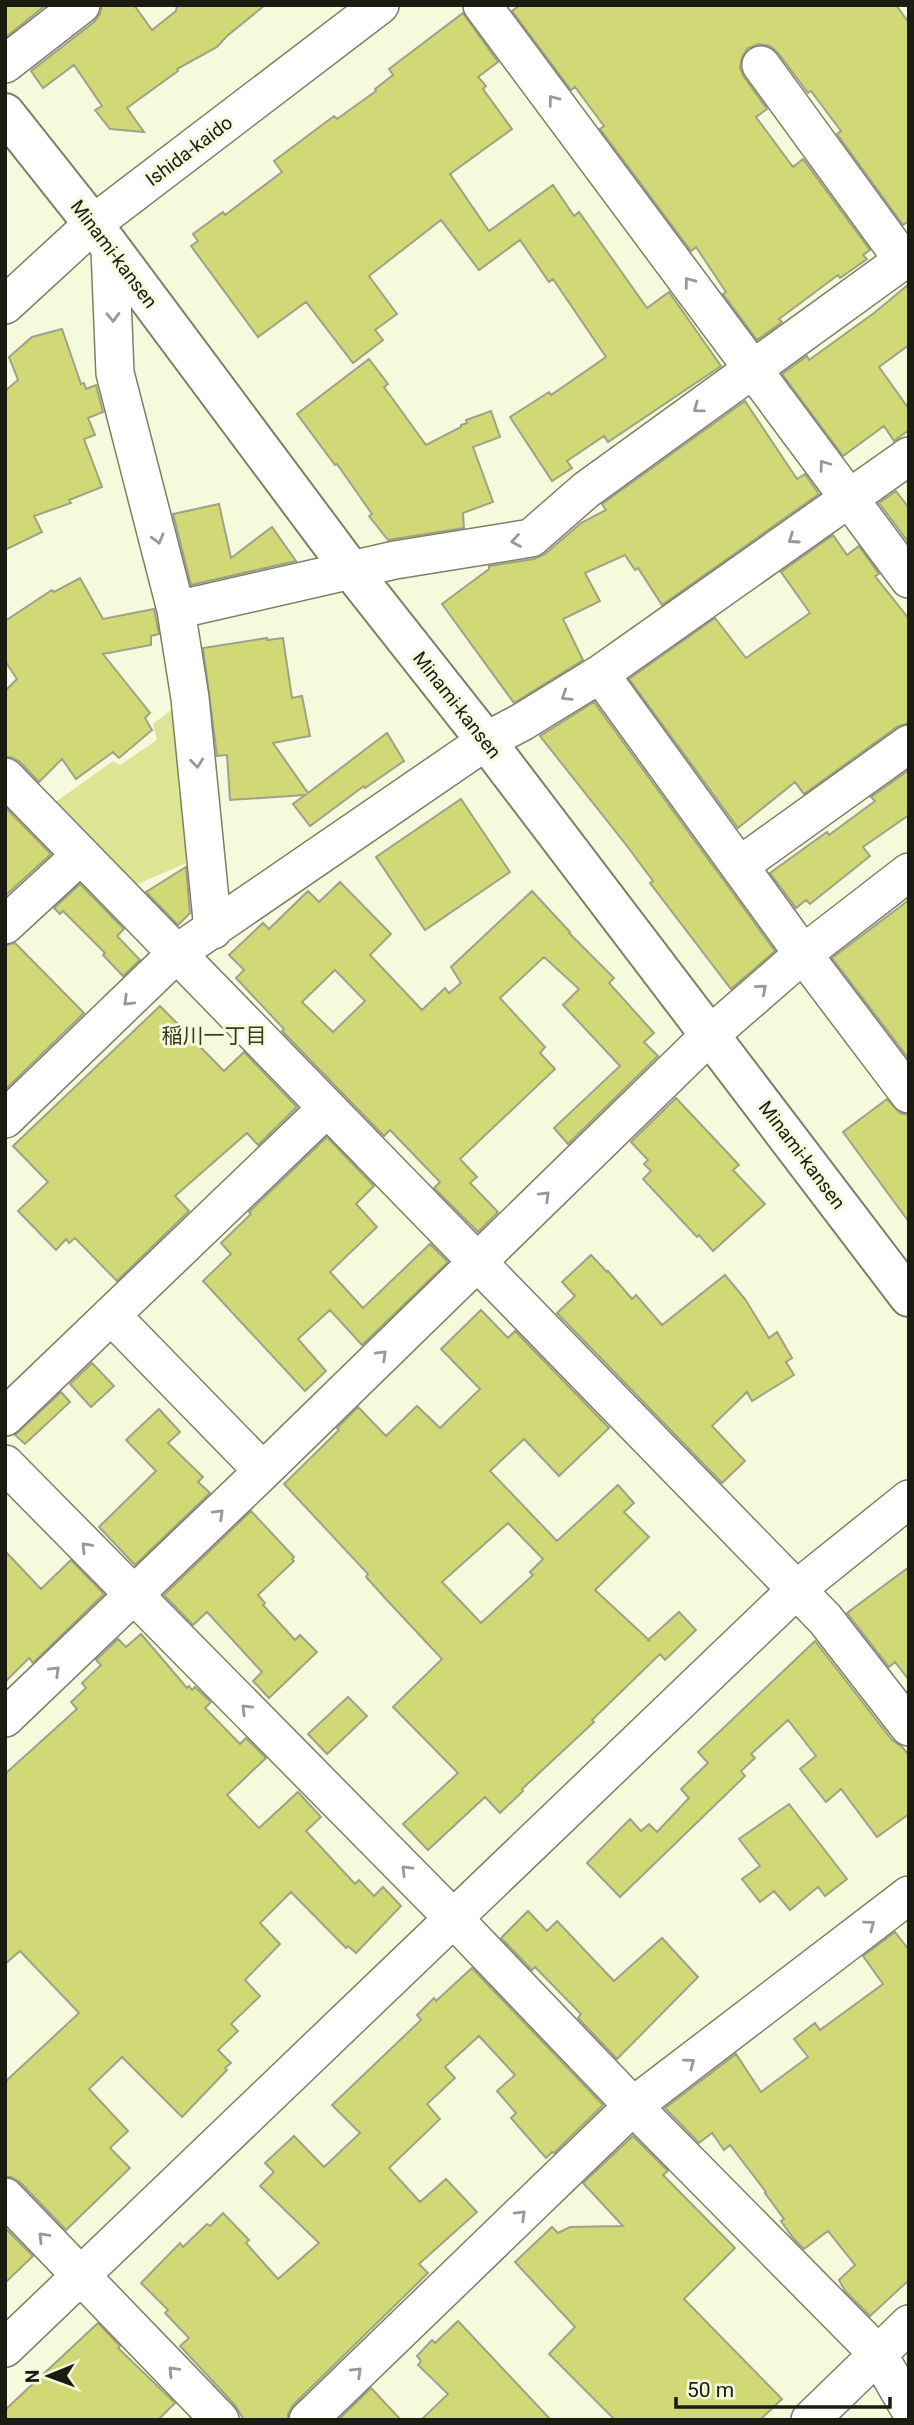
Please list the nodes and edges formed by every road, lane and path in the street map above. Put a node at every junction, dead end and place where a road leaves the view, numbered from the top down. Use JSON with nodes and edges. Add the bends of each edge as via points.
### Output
{"nodes":[{"id":1,"x":81,"y":5,"type":"edge"},
{"id":2,"x":380,"y":5,"type":"edge"},
{"id":3,"x":482,"y":5,"type":"edge"},
{"id":4,"x":5,"y":64,"type":"edge"},
{"id":5,"x":761,"y":65,"type":"dead end"},
{"id":6,"x":5,"y":113,"type":"edge"},
{"id":7,"x":102,"y":237,"type":"junction"},
{"id":8,"x":906,"y":258,"type":"edge"},
{"id":9,"x":5,"y":305,"type":"edge"},
{"id":10,"x":753,"y":368,"type":"junction"},
{"id":11,"x":909,"y":456,"type":"edge"},
{"id":12,"x":849,"y":499,"type":"junction"},
{"id":13,"x":351,"y":569,"type":"junction"},
{"id":14,"x":909,"y":579,"type":"edge"},
{"id":15,"x":176,"y":610,"type":"junction"},
{"id":16,"x":600,"y":674,"type":"junction"},
{"id":17,"x":486,"y":741,"type":"junction"},
{"id":18,"x":909,"y":744,"type":"edge"},
{"id":19,"x":5,"y":777,"type":"edge"},
{"id":20,"x":81,"y":855,"type":"junction"},
{"id":21,"x":739,"y":866,"type":"junction"},
{"id":22,"x":909,"y":872,"type":"edge"},
{"id":23,"x":5,"y":925,"type":"edge"},
{"id":24,"x":213,"y":930,"type":"junction"},
{"id":25,"x":177,"y":953,"type":"junction"},
{"id":26,"x":803,"y":954,"type":"junction"},
{"id":27,"x":711,"y":1034,"type":"junction"},
{"id":28,"x":909,"y":1094,"type":"edge"},
{"id":29,"x":327,"y":1108,"type":"junction"},
{"id":30,"x":5,"y":1119,"type":"edge"},
{"id":31,"x":478,"y":1261,"type":"junction"},
{"id":32,"x":909,"y":1297,"type":"edge"},
{"id":33,"x":111,"y":1315,"type":"junction"},
{"id":34,"x":5,"y":1417,"type":"edge"},
{"id":35,"x":5,"y":1464,"type":"edge"},
{"id":36,"x":262,"y":1471,"type":"junction"},
{"id":37,"x":909,"y":1499,"type":"edge"},
{"id":38,"x":797,"y":1590,"type":"junction"},
{"id":39,"x":134,"y":1596,"type":"junction"},
{"id":40,"x":5,"y":1718,"type":"edge"},
{"id":41,"x":909,"y":1727,"type":"edge"},
{"id":42,"x":909,"y":1895,"type":"edge"},
{"id":43,"x":454,"y":1919,"type":"junction"},
{"id":44,"x":634,"y":2106,"type":"junction"},
{"id":45,"x":5,"y":2197,"type":"edge"},
{"id":46,"x":81,"y":2276,"type":"junction"},
{"id":47,"x":909,"y":2324,"type":"edge"},
{"id":48,"x":5,"y":2348,"type":"edge"},
{"id":49,"x":878,"y":2354,"type":"junction"},
{"id":50,"x":909,"y":2408,"type":"edge"},
{"id":51,"x":220,"y":2420,"type":"edge"},
{"id":52,"x":308,"y":2420,"type":"edge"},
{"id":53,"x":810,"y":2420,"type":"edge"}],
"edges":[{"from":1,"to":4,"type":"street"},
{"from":2,"to":7,"type":"street","name":"Ishida-kaido"},
{"from":10,"to":3,"type":"street","one_way":true},
{"from":5,"to":8,"type":"street"},
{"from":6,"to":7,"type":"main road","name":"Minami-kansen"},
{"from":7,"to":9,"type":"street","name":"Ishida-kaido"},
{"from":7,"to":13,"type":"main road","name":"Minami-kansen"},
{"from":7,"to":15,"type":"street","one_way":true,"via":[[115,373]]},
{"from":8,"to":10,"type":"street"},
{"from":12,"to":10,"type":"street","one_way":true},
{"from":10,"to":13,"type":"street","one_way":true,"via":[[586,490],[531,538]]},
{"from":11,"to":12,"type":"street"},
{"from":12,"to":14,"type":"street"},
{"from":12,"to":16,"type":"street","one_way":true},
{"from":13,"to":15,"type":"street"},
{"from":13,"to":17,"type":"main road","name":"Minami-kansen"},
{"from":15,"to":24,"type":"street","one_way":true,"via":[[190,698]]},
{"from":16,"to":17,"type":"street","one_way":true},
{"from":16,"to":21,"type":"street"},
{"from":17,"to":24,"type":"street"},
{"from":17,"to":27,"type":"main road","name":"Minami-kansen"},
{"from":18,"to":21,"type":"street"},
{"from":19,"to":20,"type":"street"},
{"from":20,"to":23,"type":"street"},
{"from":20,"to":25,"type":"street"},
{"from":21,"to":26,"type":"street"},
{"from":22,"to":26,"type":"street"},
{"from":24,"to":25,"type":"street"},
{"from":25,"to":29,"type":"street"},
{"from":25,"to":30,"type":"street","one_way":true},
{"from":27,"to":26,"type":"street","one_way":true},
{"from":26,"to":28,"type":"street"},
{"from":31,"to":27,"type":"street","one_way":true},
{"from":27,"to":32,"type":"main road","name":"Minami-kansen"},
{"from":29,"to":31,"type":"street"},
{"from":29,"to":33,"type":"street"},
{"from":36,"to":31,"type":"street","one_way":true},
{"from":31,"to":38,"type":"street"},
{"from":33,"to":34,"type":"street"},
{"from":33,"to":36,"type":"street"},
{"from":39,"to":35,"type":"street","one_way":true},
{"from":39,"to":36,"type":"street","one_way":true},
{"from":37,"to":38,"type":"street"},
{"from":38,"to":41,"type":"street"},
{"from":38,"to":43,"type":"street"},
{"from":40,"to":39,"type":"street","one_way":true},
{"from":43,"to":39,"type":"street","one_way":true},
{"from":44,"to":42,"type":"street","one_way":true},
{"from":43,"to":44,"type":"street"},
{"from":43,"to":46,"type":"street"},
{"from":44,"to":49,"type":"street"},
{"from":52,"to":44,"type":"street","one_way":true},
{"from":46,"to":45,"type":"street","one_way":true},
{"from":46,"to":48,"type":"street"},
{"from":51,"to":46,"type":"street","one_way":true},
{"from":47,"to":49,"type":"street"},
{"from":49,"to":50,"type":"street"},
{"from":49,"to":53,"type":"street"}]}
